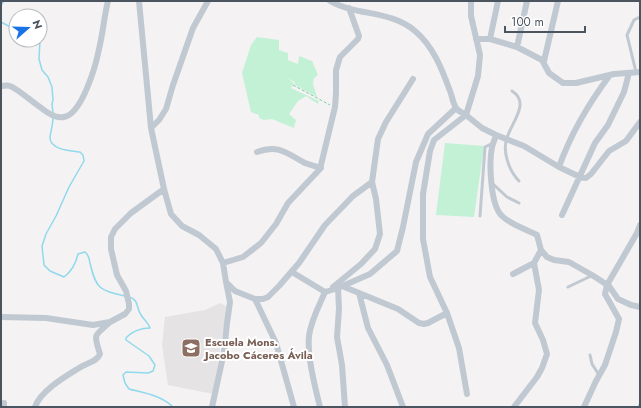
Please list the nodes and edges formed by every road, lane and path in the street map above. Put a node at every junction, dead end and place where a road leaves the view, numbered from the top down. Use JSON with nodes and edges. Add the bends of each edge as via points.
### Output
{"nodes":[{"id":1,"x":108,"y":1,"type":"edge"},
{"id":2,"x":139,"y":1,"type":"edge"},
{"id":3,"x":208,"y":1,"type":"edge"},
{"id":4,"x":330,"y":1,"type":"edge"},
{"id":5,"x":471,"y":1,"type":"edge"},
{"id":6,"x":498,"y":1,"type":"edge"},
{"id":7,"x":527,"y":1,"type":"edge"},
{"id":8,"x":558,"y":1,"type":"edge"},
{"id":9,"x":349,"y":8,"type":"junction"},
{"id":10,"x":640,"y":17,"type":"edge"},
{"id":11,"x":476,"y":39,"type":"junction"},
{"id":12,"x":490,"y":39,"type":"junction"},
{"id":13,"x":517,"y":47,"type":"junction"},
{"id":14,"x":544,"y":61,"type":"junction"},
{"id":15,"x":638,"y":72,"type":"edge"},
{"id":16,"x":629,"y":73,"type":"junction"},
{"id":17,"x":610,"y":74,"type":"junction"},
{"id":18,"x":413,"y":79,"type":"dead end"},
{"id":19,"x":293,"y":85,"type":"dead end"},
{"id":20,"x":1,"y":86,"type":"edge"},
{"id":21,"x":512,"y":92,"type":"dead end"},
{"id":22,"x":335,"y":107,"type":"junction"},
{"id":23,"x":456,"y":108,"type":"junction"},
{"id":24,"x":466,"y":115,"type":"junction"},
{"id":25,"x":640,"y":122,"type":"edge"},
{"id":26,"x":151,"y":128,"type":"junction"},
{"id":27,"x":496,"y":135,"type":"junction"},
{"id":28,"x":506,"y":139,"type":"junction"},
{"id":29,"x":493,"y":143,"type":"junction"},
{"id":30,"x":257,"y":152,"type":"dead end"},
{"id":31,"x":559,"y":167,"type":"junction"},
{"id":32,"x":321,"y":168,"type":"junction"},
{"id":33,"x":580,"y":177,"type":"junction"},
{"id":34,"x":519,"y":181,"type":"dead end"},
{"id":35,"x":372,"y":182,"type":"junction"},
{"id":36,"x":492,"y":182,"type":"junction"},
{"id":37,"x":164,"y":189,"type":"junction"},
{"id":38,"x":519,"y":203,"type":"dead end"},
{"id":39,"x":562,"y":215,"type":"dead end"},
{"id":40,"x":480,"y":216,"type":"dead end"},
{"id":41,"x":640,"y":225,"type":"edge"},
{"id":42,"x":541,"y":250,"type":"junction"},
{"id":43,"x":223,"y":263,"type":"junction"},
{"id":44,"x":534,"y":263,"type":"junction"},
{"id":45,"x":292,"y":272,"type":"junction"},
{"id":46,"x":513,"y":274,"type":"dead end"},
{"id":47,"x":592,"y":275,"type":"junction"},
{"id":48,"x":226,"y":282,"type":"junction"},
{"id":49,"x":607,"y":285,"type":"junction"},
{"id":50,"x":340,"y":287,"type":"junction"},
{"id":51,"x":568,"y":288,"type":"dead end"},
{"id":52,"x":327,"y":291,"type":"junction"},
{"id":53,"x":359,"y":293,"type":"junction"},
{"id":54,"x":254,"y":298,"type":"junction"},
{"id":55,"x":640,"y":307,"type":"edge"},
{"id":56,"x":447,"y":313,"type":"junction"},
{"id":57,"x":1,"y":317,"type":"edge"},
{"id":58,"x":110,"y":322,"type":"junction"},
{"id":59,"x":590,"y":355,"type":"dead end"},
{"id":60,"x":599,"y":375,"type":"junction"},
{"id":61,"x":468,"y":394,"type":"dead end"},
{"id":62,"x":35,"y":407,"type":"edge"},
{"id":63,"x":212,"y":407,"type":"edge"},
{"id":64,"x":294,"y":407,"type":"edge"},
{"id":65,"x":320,"y":407,"type":"edge"},
{"id":66,"x":345,"y":407,"type":"edge"},
{"id":67,"x":403,"y":407,"type":"edge"},
{"id":68,"x":514,"y":407,"type":"edge"},
{"id":69,"x":584,"y":407,"type":"edge"}],
"edges":[{"from":1,"to":20,"type":"street","via":[[100,48],[92,75],[80,104],[71,114],[65,118],[57,117],[11,86]]},
{"from":2,"to":26,"type":"street"},
{"from":3,"to":26,"type":"street","via":[[193,28],[166,108]]},
{"from":4,"to":9,"type":"street"},
{"from":5,"to":11,"type":"street"},
{"from":6,"to":12,"type":"street"},
{"from":7,"to":13,"type":"street"},
{"from":8,"to":14,"type":"street"},
{"from":9,"to":22,"type":"street","via":[[359,36],[340,57],[336,70]]},
{"from":9,"to":23,"type":"street","via":[[399,21],[415,31],[434,53]]},
{"from":10,"to":15,"type":"lane","via":[[634,20],[627,35]]},
{"from":11,"to":12,"type":"street"},
{"from":11,"to":24,"type":"street","via":[[480,55],[478,76]]},
{"from":12,"to":13,"type":"street"},
{"from":13,"to":14,"type":"street"},
{"from":14,"to":17,"type":"street","via":[[549,73],[563,83],[576,83]]},
{"from":15,"to":16,"type":"street"},
{"from":16,"to":17,"type":"street"},
{"from":16,"to":33,"type":"street","via":[[624,92],[608,125],[595,143]]},
{"from":17,"to":31,"type":"street","via":[[577,126]]},
{"from":18,"to":35,"type":"street","via":[[378,139]]},
{"from":19,"to":22,"type":"path"},
{"from":21,"to":28,"type":"lane","via":[[521,100],[520,108]]},
{"from":22,"to":32,"type":"street"},
{"from":23,"to":24,"type":"street"},
{"from":23,"to":50,"type":"street","via":[[428,134],[416,162],[397,251],[370,274]]},
{"from":24,"to":27,"type":"street"},
{"from":24,"to":56,"type":"street","via":[[434,140],[423,194],[423,239],[430,277]]},
{"from":25,"to":33,"type":"street","via":[[626,141],[609,151],[591,174],[586,178]]},
{"from":26,"to":37,"type":"street"},
{"from":27,"to":28,"type":"street"},
{"from":27,"to":29,"type":"street"},
{"from":28,"to":31,"type":"street","via":[[524,146]]},
{"from":28,"to":34,"type":"lane","via":[[505,152]]},
{"from":29,"to":36,"type":"street"},
{"from":29,"to":40,"type":"lane","via":[[485,147]]},
{"from":30,"to":32,"type":"street","via":[[267,149],[281,150]]},
{"from":31,"to":33,"type":"street"},
{"from":32,"to":43,"type":"street","via":[[288,203],[261,243],[243,257]]},
{"from":33,"to":39,"type":"street"},
{"from":35,"to":45,"type":"street","via":[[353,196],[325,225]]},
{"from":35,"to":52,"type":"street","via":[[380,234],[375,249],[361,264]]},
{"from":36,"to":38,"type":"lane","via":[[507,197]]},
{"from":36,"to":42,"type":"street","via":[[495,205],[500,215],[537,235]]},
{"from":37,"to":43,"type":"street","via":[[171,214],[182,226],[200,235],[213,246]]},
{"from":37,"to":58,"type":"street","via":[[131,213],[113,232],[111,243],[117,275],[127,294],[129,308],[128,312]]},
{"from":41,"to":49,"type":"street"},
{"from":42,"to":44,"type":"street"},
{"from":42,"to":47,"type":"street","via":[[547,257],[569,262]]},
{"from":43,"to":48,"type":"street"},
{"from":44,"to":46,"type":"street"},
{"from":44,"to":68,"type":"street","via":[[539,290],[534,323],[543,340],[546,354],[537,377]]},
{"from":45,"to":52,"type":"street"},
{"from":45,"to":54,"type":"street","via":[[268,297]]},
{"from":47,"to":49,"type":"street"},
{"from":47,"to":51,"type":"lane"},
{"from":48,"to":54,"type":"street","via":[[238,293]]},
{"from":48,"to":63,"type":"street","via":[[230,302]]},
{"from":49,"to":55,"type":"street","via":[[618,299]]},
{"from":49,"to":60,"type":"street","via":[[605,294],[619,319],[605,365]]},
{"from":50,"to":52,"type":"street"},
{"from":50,"to":53,"type":"street"},
{"from":50,"to":66,"type":"street","via":[[337,337]]},
{"from":52,"to":65,"type":"street","via":[[314,316],[309,336],[311,366]]},
{"from":53,"to":56,"type":"street","via":[[398,309],[419,323],[428,324]]},
{"from":53,"to":67,"type":"street","via":[[368,328],[387,365]]},
{"from":54,"to":64,"type":"street","via":[[276,343]]},
{"from":56,"to":61,"type":"street","via":[[459,348]]},
{"from":57,"to":58,"type":"street","via":[[46,318],[90,325]]},
{"from":58,"to":62,"type":"street","via":[[95,337],[99,358],[80,367],[49,388]]},
{"from":59,"to":60,"type":"lane"},
{"from":60,"to":69,"type":"street"}]}
